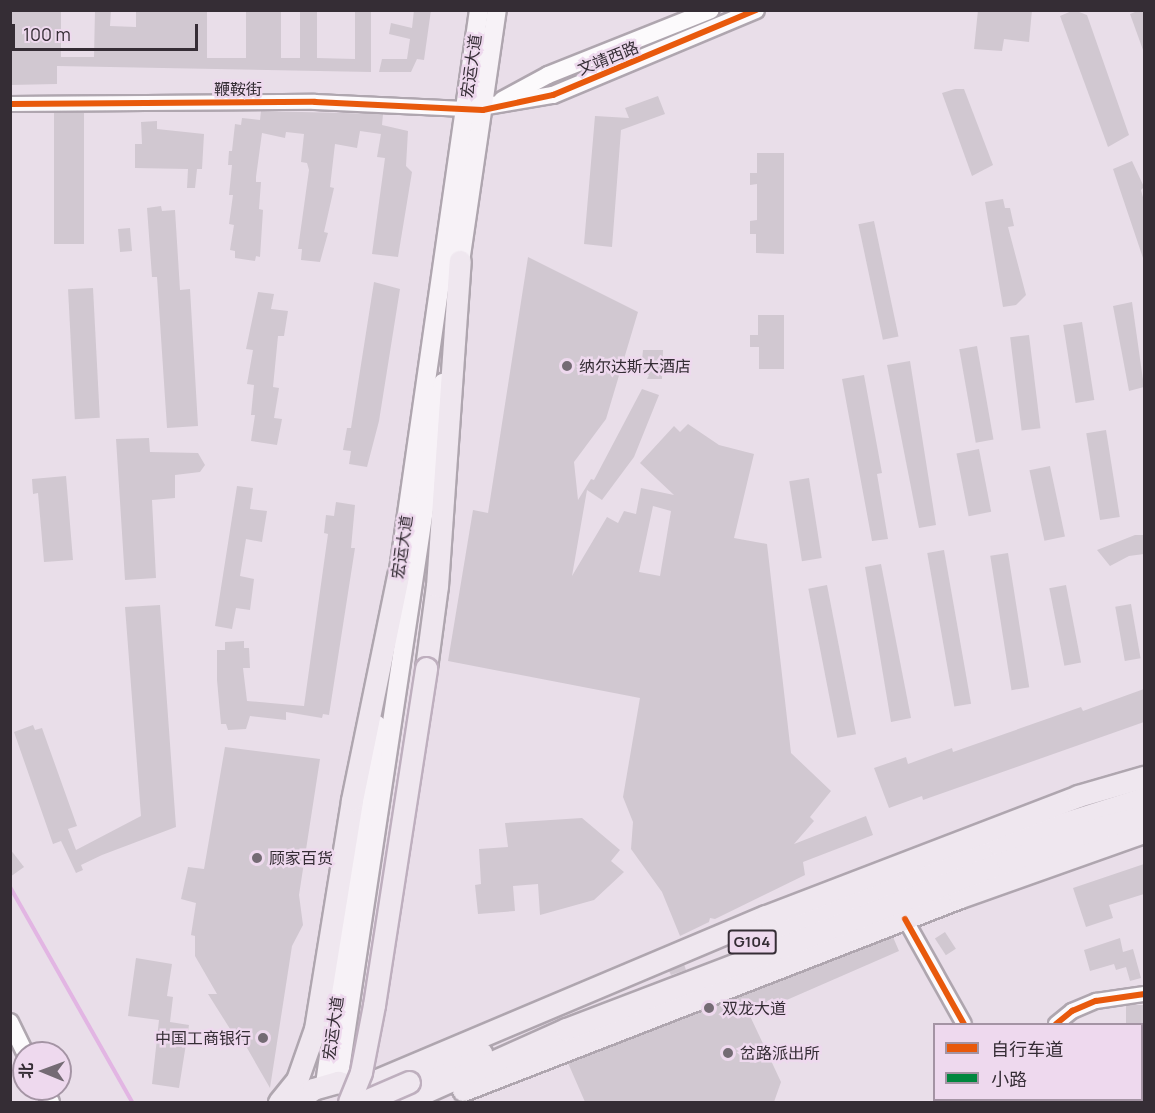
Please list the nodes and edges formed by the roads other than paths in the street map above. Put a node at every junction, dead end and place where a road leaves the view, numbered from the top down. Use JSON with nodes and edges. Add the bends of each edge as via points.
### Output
{"nodes":[{"id":1,"x":479,"y":10,"type":"edge"},
{"id":2,"x":497,"y":10,"type":"edge"},
{"id":3,"x":711,"y":10,"type":"edge"},
{"id":4,"x":756,"y":10,"type":"edge"},
{"id":5,"x":10,"y":104,"type":"edge"},
{"id":6,"x":474,"y":109,"type":"junction"},
{"id":7,"x":460,"y":261,"type":"junction"},
{"id":8,"x":398,"y":576,"type":"junction"},
{"id":9,"x":1144,"y":777,"type":"edge"},
{"id":10,"x":1144,"y":798,"type":"edge"},
{"id":11,"x":1144,"y":816,"type":"edge"},
{"id":12,"x":1101,"y":818,"type":"junction"},
{"id":13,"x":1144,"y":832,"type":"edge"},
{"id":14,"x":905,"y":919,"type":"junction"},
{"id":15,"x":1144,"y":994,"type":"edge"},
{"id":16,"x":10,"y":1022,"type":"edge"},
{"id":17,"x":963,"y":1023,"type":"edge"},
{"id":18,"x":1057,"y":1023,"type":"edge"},
{"id":19,"x":19,"y":1041,"type":"edge"},
{"id":20,"x":332,"y":1083,"type":"junction"},
{"id":21,"x":363,"y":1094,"type":"edge"},
{"id":22,"x":279,"y":1102,"type":"edge"},
{"id":23,"x":296,"y":1102,"type":"edge"},
{"id":24,"x":349,"y":1102,"type":"edge"},
{"id":25,"x":385,"y":1102,"type":"edge"},
{"id":26,"x":403,"y":1102,"type":"edge"},
{"id":27,"x":435,"y":1102,"type":"edge"}],
"edges":[{"from":1,"to":6,"type":"main road","name":"宏运大道"},
{"from":2,"to":6,"type":"main road","name":"宏运大道"},
{"from":3,"to":6,"type":"street","name":"文靖西路"},
{"from":4,"to":6,"type":"street","name":"文靖西路","via":[[553,95]]},
{"from":5,"to":6,"type":"street","name":"鞭鞍街","via":[[315,102]]},
{"from":6,"to":7,"type":"main road","name":"宏运大道"},
{"from":6,"to":8,"type":"main road","name":"宏运大道"},
{"from":7,"to":20,"type":"main road","name":"宏运大道"},
{"from":7,"to":24,"type":"highway","bridge":true,"via":[[437,586],[374,1005],[361,1072]]},
{"from":8,"to":20,"type":"main road","name":"宏运大道"},
{"from":8,"to":22,"type":"highway","via":[[352,800],[315,1029],[297,1080]]},
{"from":9,"to":21,"type":"highway","number":"G104","via":[[1078,796],[766,916]]},
{"from":10,"to":12,"type":"highway","number":"G104"},
{"from":11,"to":12,"type":"highway","number":"G104"},
{"from":12,"to":21,"type":"highway","number":"G104","bridge":true,"via":[[905,880]]},
{"from":12,"to":26,"type":"highway","number":"G104","via":[[566,1029]]},
{"from":13,"to":14,"type":"highway","number":"G104"},
{"from":14,"to":17,"type":"street"},
{"from":14,"to":27,"type":"highway","number":"G104"},
{"from":15,"to":18,"type":"street","via":[[1096,1001],[1072,1011]]},
{"from":16,"to":19,"type":"street"},
{"from":20,"to":21,"type":"highway"},
{"from":20,"to":23,"type":"highway"},
{"from":21,"to":25,"type":"highway"}]}
